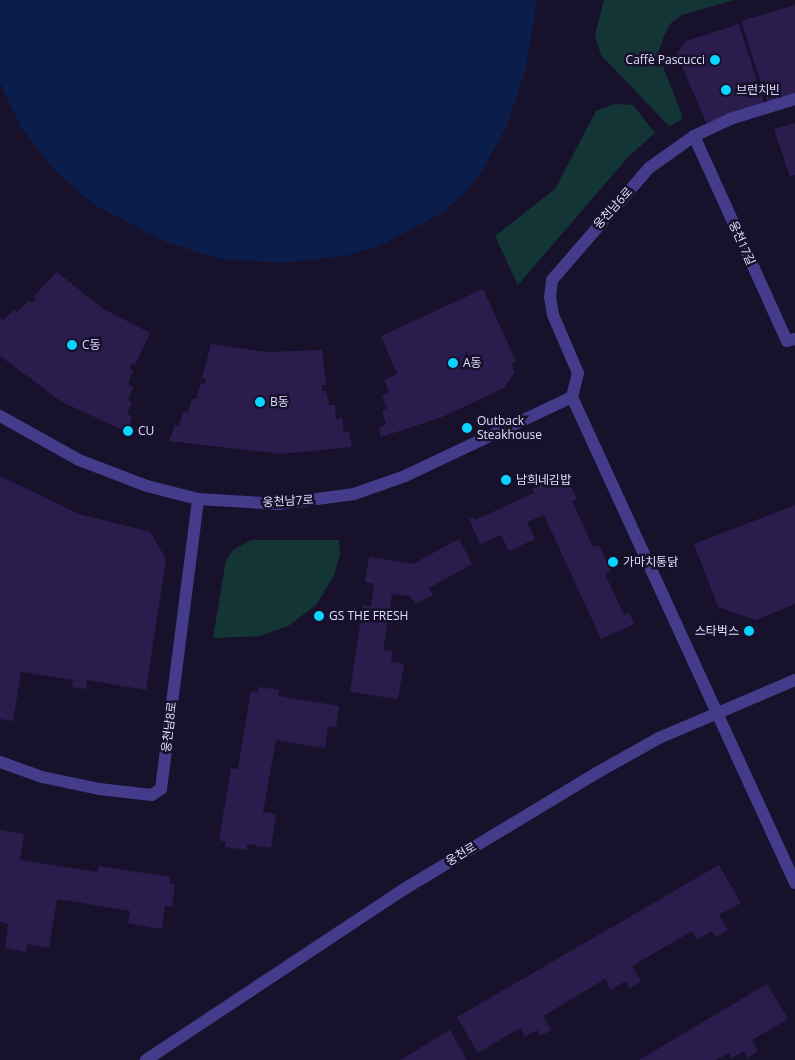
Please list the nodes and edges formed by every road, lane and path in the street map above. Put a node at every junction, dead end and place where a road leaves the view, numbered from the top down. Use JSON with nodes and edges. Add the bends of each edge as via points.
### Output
{"nodes":[{"id":1,"x":795,"y":99,"type":"edge"},
{"id":2,"x":694,"y":136,"type":"junction"},
{"id":3,"x":795,"y":340,"type":"edge"},
{"id":4,"x":572,"y":396,"type":"junction"},
{"id":5,"x":0,"y":416,"type":"edge"},
{"id":6,"x":198,"y":498,"type":"junction"},
{"id":7,"x":795,"y":680,"type":"edge"},
{"id":8,"x":716,"y":712,"type":"junction"},
{"id":9,"x":0,"y":762,"type":"edge"},
{"id":10,"x":795,"y":883,"type":"edge"},
{"id":11,"x":146,"y":1060,"type":"edge"}],
"edges":[{"from":1,"to":2,"type":"street","name":"웅천남6로","via":[[730,120]]},
{"from":2,"to":3,"type":"street","name":"웅천17길","via":[[787,341]]},
{"from":2,"to":4,"type":"street","name":"웅천남6로","via":[[649,168],[552,280],[553,315],[578,373]]},
{"from":4,"to":6,"type":"street","name":"웅천남7로","via":[[405,476],[354,494],[279,504]]},
{"from":4,"to":8,"type":"street"},
{"from":5,"to":6,"type":"street","name":"웅천남7로","via":[[42,442],[104,470]]},
{"from":6,"to":9,"type":"street","name":"웅천남8로","via":[[161,789],[152,795],[99,789],[42,777]]},
{"from":7,"to":8,"type":"street","name":"웅천로"},
{"from":8,"to":10,"type":"street"},
{"from":8,"to":11,"type":"street","name":"웅천로","via":[[600,771],[401,890]]}]}
